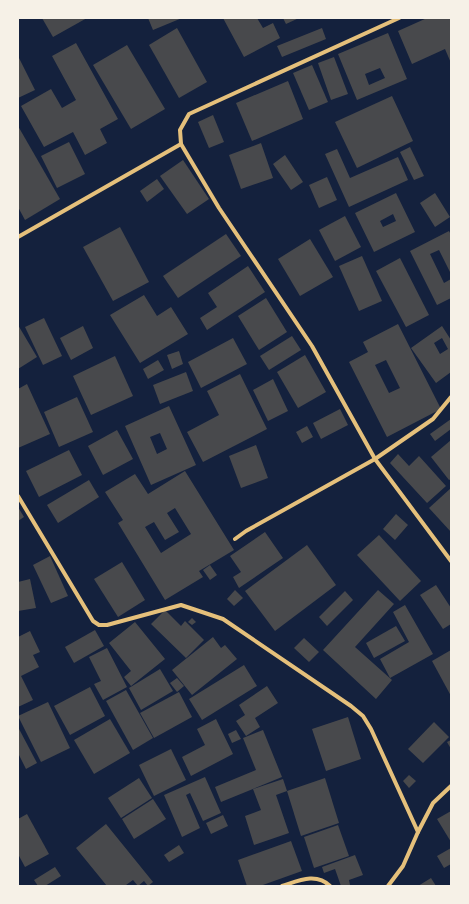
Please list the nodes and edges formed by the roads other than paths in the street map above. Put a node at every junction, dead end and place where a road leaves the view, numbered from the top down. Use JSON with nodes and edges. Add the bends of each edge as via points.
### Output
{"nodes":[{"id":1,"x":398,"y":18,"type":"edge"},
{"id":2,"x":181,"y":144,"type":"junction"},
{"id":3,"x":18,"y":237,"type":"edge"},
{"id":4,"x":451,"y":397,"type":"edge"},
{"id":5,"x":375,"y":459,"type":"junction"},
{"id":6,"x":18,"y":496,"type":"edge"},
{"id":7,"x":235,"y":539,"type":"dead end"},
{"id":8,"x":451,"y":561,"type":"edge"},
{"id":9,"x":451,"y":786,"type":"edge"},
{"id":10,"x":418,"y":832,"type":"junction"},
{"id":11,"x":282,"y":886,"type":"edge"},
{"id":12,"x":330,"y":886,"type":"edge"},
{"id":13,"x":388,"y":886,"type":"edge"}],
"edges":[{"from":1,"to":2,"type":"street","via":[[189,114],[180,130]]},
{"from":2,"to":3,"type":"street"},
{"from":2,"to":5,"type":"street","via":[[219,208],[312,346]]},
{"from":4,"to":5,"type":"street","via":[[433,419]]},
{"from":5,"to":7,"type":"street"},
{"from":5,"to":8,"type":"street"},
{"from":6,"to":10,"type":"street","via":[[93,621],[99,625],[107,626],[181,605],[223,619],[363,716]]},
{"from":9,"to":10,"type":"street","via":[[433,803]]},
{"from":10,"to":13,"type":"street","via":[[403,866]]},
{"from":11,"to":12,"type":"street","via":[[308,877],[326,882]]}]}
